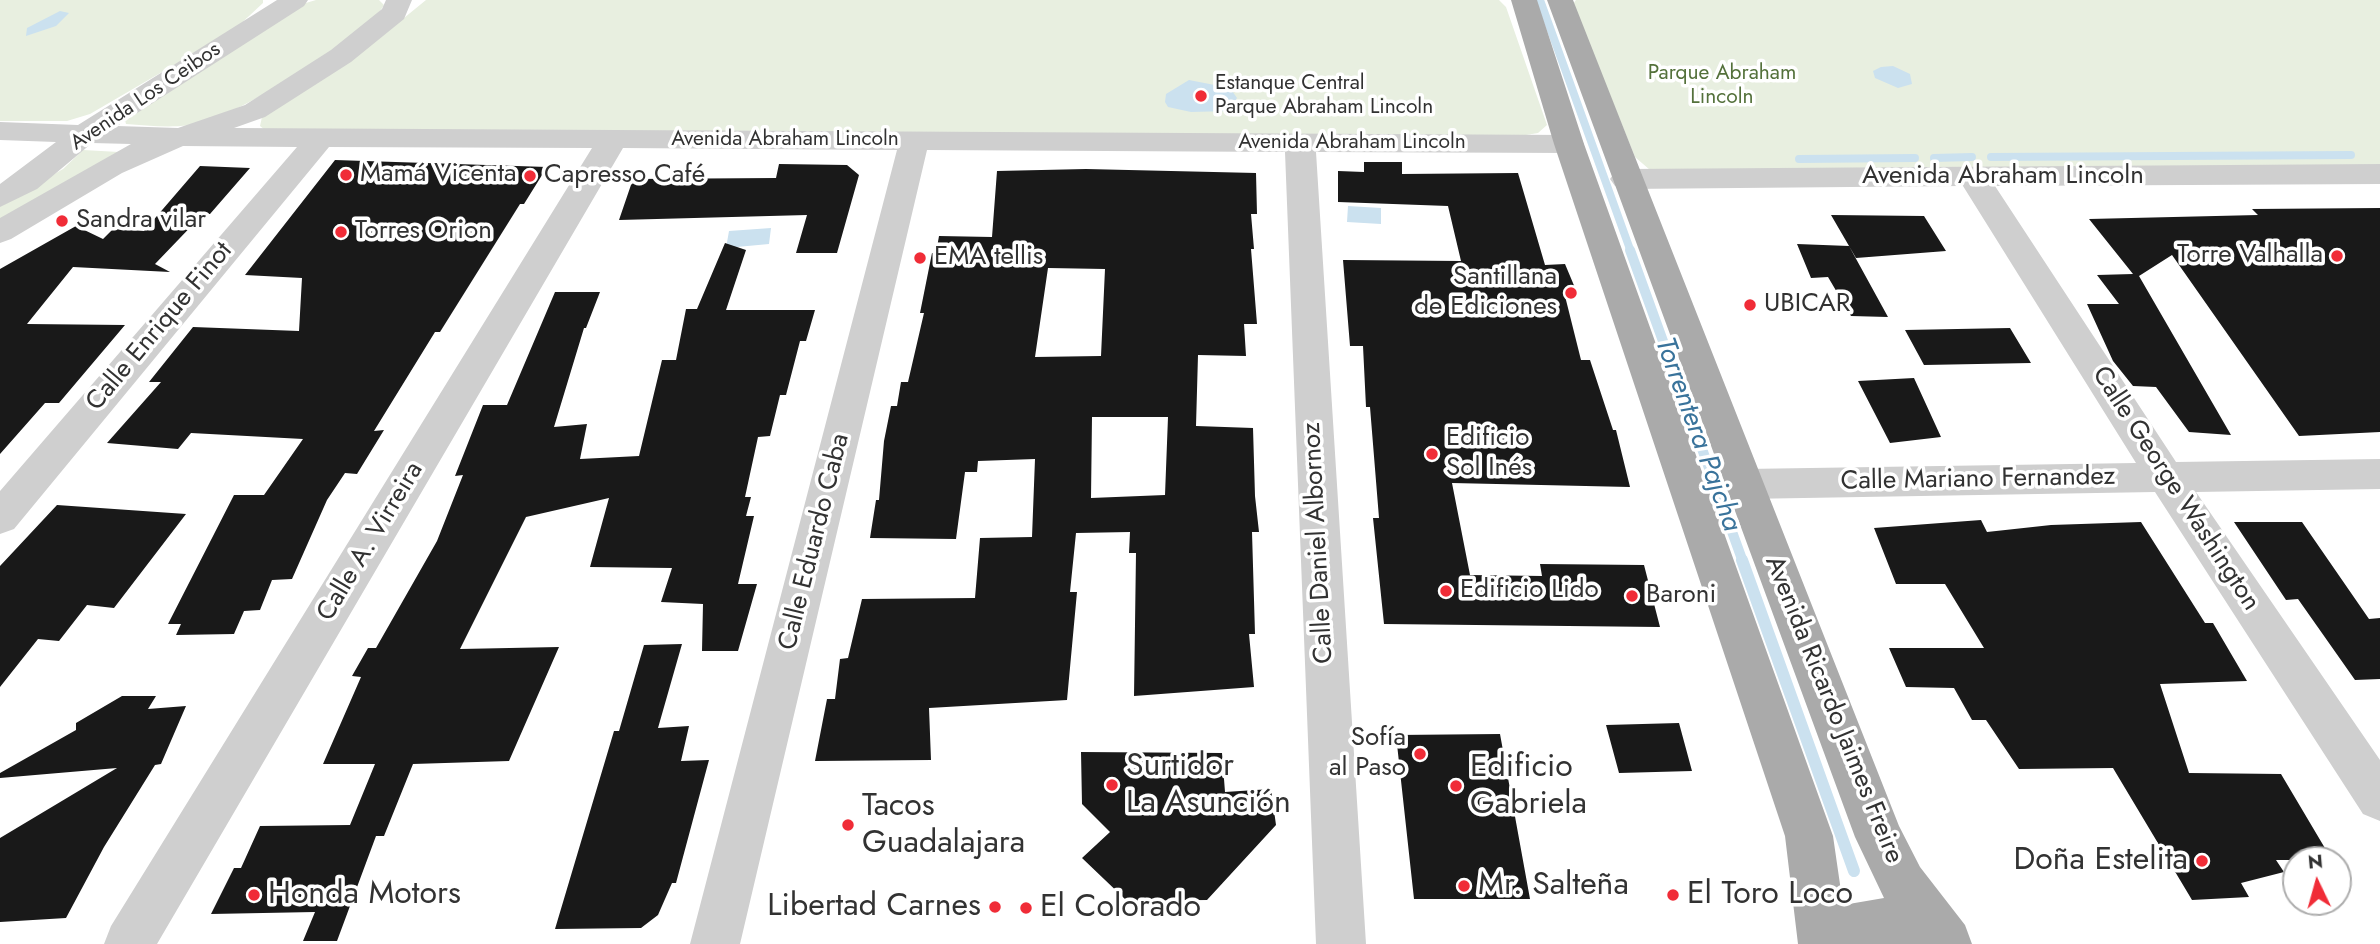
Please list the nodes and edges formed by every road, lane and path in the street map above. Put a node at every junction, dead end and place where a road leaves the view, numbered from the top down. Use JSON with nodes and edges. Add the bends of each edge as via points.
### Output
{"nodes":[{"id":1,"x":295,"y":0,"type":"edge"},
{"id":2,"x":399,"y":0,"type":"edge"},
{"id":3,"x":1524,"y":0,"type":"edge"},
{"id":4,"x":1560,"y":0,"type":"edge"},
{"id":5,"x":0,"y":131,"type":"edge"},
{"id":6,"x":85,"y":134,"type":"junction"},
{"id":7,"x":186,"y":137,"type":"junction"},
{"id":8,"x":321,"y":137,"type":"junction"},
{"id":9,"x":613,"y":139,"type":"junction"},
{"id":10,"x":914,"y":141,"type":"junction"},
{"id":11,"x":1300,"y":142,"type":"junction"},
{"id":12,"x":1569,"y":144,"type":"junction"},
{"id":13,"x":2380,"y":174,"type":"edge"},
{"id":14,"x":1973,"y":177,"type":"junction"},
{"id":15,"x":1626,"y":179,"type":"junction"},
{"id":16,"x":0,"y":197,"type":"edge"},
{"id":17,"x":0,"y":232,"type":"edge"},
{"id":18,"x":2380,"y":474,"type":"edge"},
{"id":19,"x":2165,"y":477,"type":"junction"},
{"id":20,"x":1745,"y":484,"type":"junction"},
{"id":21,"x":0,"y":518,"type":"edge"},
{"id":22,"x":2380,"y":799,"type":"edge"},
{"id":23,"x":1945,"y":942,"type":"edge"},
{"id":24,"x":1823,"y":943,"type":"edge"},
{"id":25,"x":129,"y":944,"type":"edge"},
{"id":26,"x":715,"y":944,"type":"edge"},
{"id":27,"x":1341,"y":944,"type":"edge"}],
"edges":[{"from":1,"to":6,"type":"street","name":"Avenida Los Ceibos"},
{"from":2,"to":7,"type":"street","name":"Avenida Los Ceibos","via":[[394,13],[311,77],[255,111]]},
{"from":3,"to":12,"type":"main road"},
{"from":4,"to":15,"type":"main road","name":"Avenida Ricardo Jaimes Freire"},
{"from":5,"to":6,"type":"street","name":"Avenida Abraham Lincoln"},
{"from":6,"to":7,"type":"street","name":"Avenida Abraham Lincoln"},
{"from":6,"to":16,"type":"street","name":"Avenida Los Ceibos"},
{"from":7,"to":8,"type":"street","name":"Avenida Abraham Lincoln"},
{"from":7,"to":17,"type":"street","name":"Avenida Los Ceibos","via":[[111,166]]},
{"from":8,"to":9,"type":"street","name":"Avenida Abraham Lincoln"},
{"from":8,"to":21,"type":"street","name":"Calle Enrique Finot"},
{"from":9,"to":10,"type":"street","name":"Avenida Abraham Lincoln"},
{"from":9,"to":25,"type":"street","name":"Calle A. Virreira"},
{"from":10,"to":11,"type":"street","name":"Avenida Abraham Lincoln"},
{"from":10,"to":26,"type":"street","name":"Calle Eduardo Caba"},
{"from":11,"to":12,"type":"street","name":"Avenida Abraham Lincoln"},
{"from":11,"to":27,"type":"street","name":"Calle Daniel Albornoz"},
{"from":12,"to":24,"type":"main road","via":[[1809,836]]},
{"from":13,"to":14,"type":"street","name":"Avenida Abraham Lincoln"},
{"from":14,"to":15,"type":"street","name":"Avenida Abraham Lincoln"},
{"from":14,"to":19,"type":"street","name":"Calle George Washington"},
{"from":15,"to":20,"type":"main road","name":"Avenida Ricardo Jaimes Freire"},
{"from":18,"to":19,"type":"street","name":"Calle Mariano Fernandez"},
{"from":19,"to":20,"type":"street","name":"Calle Mariano Fernandez"},
{"from":19,"to":22,"type":"street","name":"Calle George Washington"},
{"from":20,"to":23,"type":"main road","name":"Avenida Ricardo Jaimes Freire","via":[[1880,837],[1903,884]]},
{"from":23,"to":24,"type":"main road","via":[[1884,921],[1861,922]]}]}
